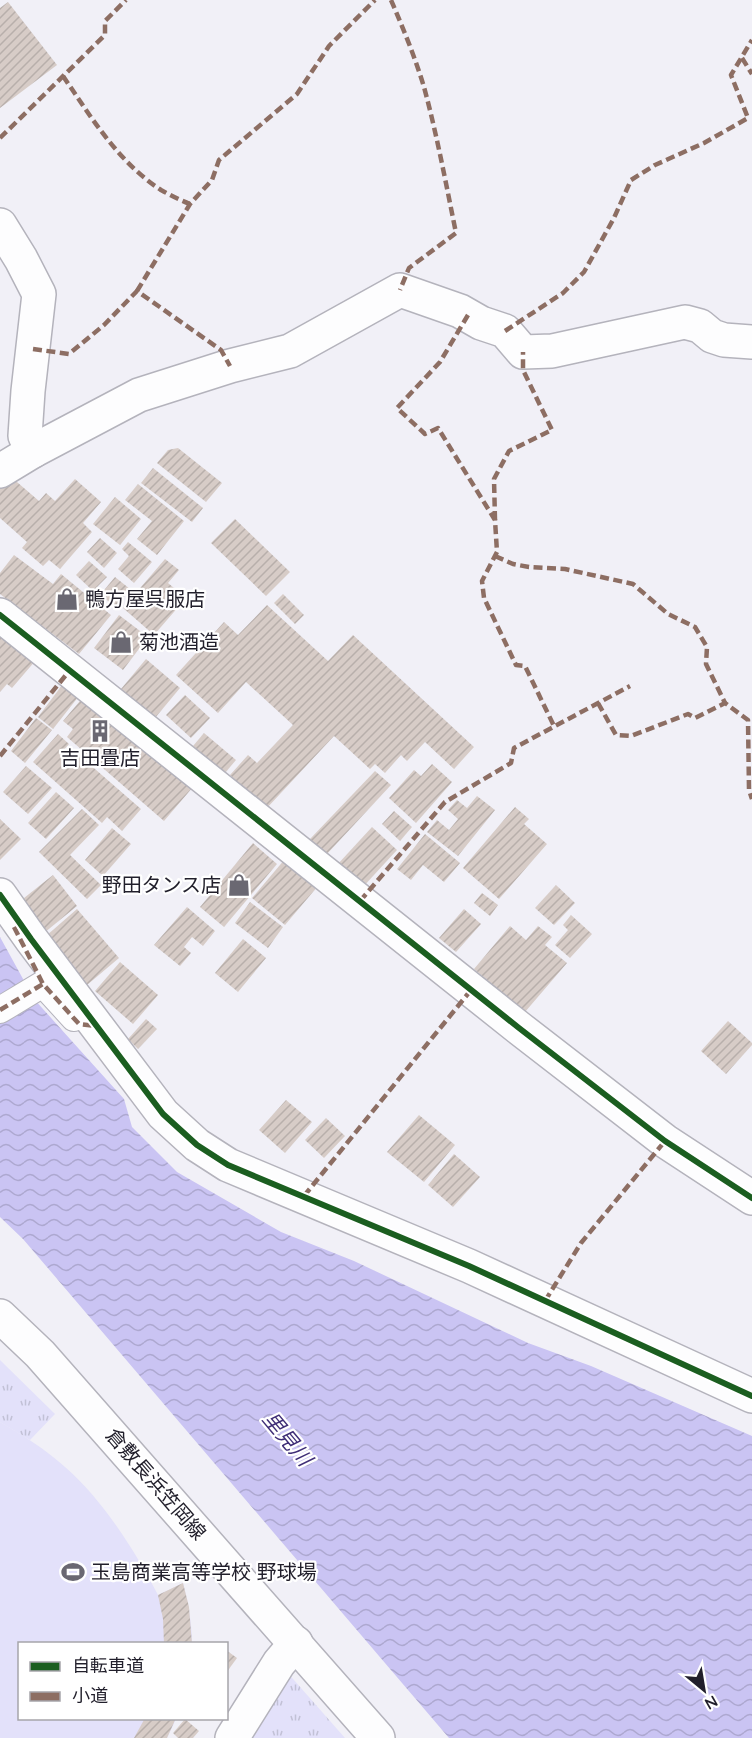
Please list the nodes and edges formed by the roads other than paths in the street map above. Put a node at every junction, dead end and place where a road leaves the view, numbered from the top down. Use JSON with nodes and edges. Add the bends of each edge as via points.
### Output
{"nodes":[{"id":1,"x":0,"y":225,"type":"edge"},
{"id":2,"x":752,"y":342,"type":"edge"},
{"id":3,"x":33,"y":451,"type":"junction"},
{"id":4,"x":0,"y":471,"type":"edge"},
{"id":5,"x":0,"y":615,"type":"edge"},
{"id":6,"x":3,"y":899,"type":"edge"},
{"id":7,"x":43,"y":984,"type":"junction"},
{"id":8,"x":0,"y":1010,"type":"edge"},
{"id":9,"x":95,"y":1026,"type":"junction"},
{"id":10,"x":752,"y":1198,"type":"edge"},
{"id":11,"x":0,"y":1317,"type":"edge"},
{"id":12,"x":752,"y":1396,"type":"edge"},
{"id":13,"x":296,"y":1643,"type":"junction"},
{"id":14,"x":232,"y":1738,"type":"edge"},
{"id":15,"x":378,"y":1738,"type":"edge"}],
"edges":[{"from":1,"to":3,"type":"street","via":[[39,294],[25,436]]},
{"from":2,"to":3,"type":"street","via":[[724,340],[685,322],[552,351],[523,352],[505,331],[400,290],[290,351],[139,395]]},
{"from":3,"to":4,"type":"street"},
{"from":5,"to":10,"type":"street","via":[[519,1028],[665,1141]]},
{"from":6,"to":7,"type":"street"},
{"from":6,"to":9,"type":"street"},
{"from":7,"to":8,"type":"street"},
{"from":7,"to":9,"type":"street","via":[[79,1024]]},
{"from":9,"to":12,"type":"street","via":[[163,1114],[197,1145],[228,1165],[469,1266]]},
{"from":11,"to":13,"type":"street","name":"倉敷長浜笠岡線","via":[[40,1354]]},
{"from":13,"to":14,"type":"street"},
{"from":13,"to":15,"type":"street","name":"倉敷長浜笠岡線"}]}
